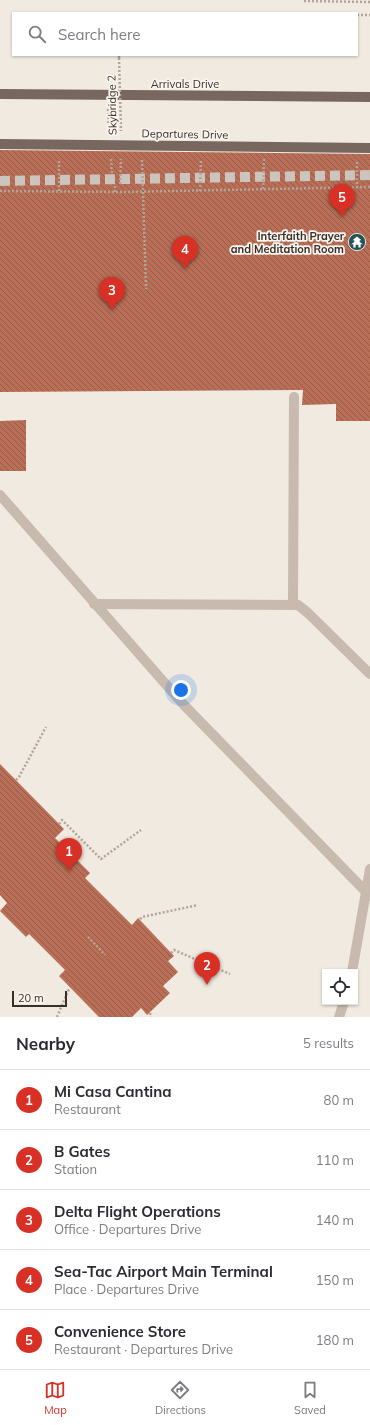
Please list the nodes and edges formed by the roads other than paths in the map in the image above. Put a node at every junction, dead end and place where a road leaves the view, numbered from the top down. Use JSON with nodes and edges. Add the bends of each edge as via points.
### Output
{"nodes":[{"id":1,"x":0,"y":94,"type":"edge"},
{"id":2,"x":370,"y":97,"type":"edge"},
{"id":3,"x":0,"y":144,"type":"edge"},
{"id":4,"x":370,"y":148,"type":"edge"},
{"id":5,"x":294,"y":397,"type":"dead end"},
{"id":6,"x":0,"y":495,"type":"edge"},
{"id":7,"x":94,"y":604,"type":"junction"},
{"id":8,"x":292,"y":604,"type":"junction"},
{"id":9,"x":370,"y":674,"type":"edge"},
{"id":10,"x":370,"y":869,"type":"edge"},
{"id":11,"x":368,"y":894,"type":"edge"},
{"id":12,"x":353,"y":969,"type":"edge"},
{"id":13,"x":343,"y":1005,"type":"edge"},
{"id":14,"x":339,"y":1017,"type":"edge"}],
"edges":[{"from":1,"to":2,"type":"main road","name":"Arrivals Drive"},
{"from":3,"to":4,"type":"main road","name":"Departures Drive","bridge":true},
{"from":5,"to":8,"type":"lane"},
{"from":6,"to":7,"type":"lane"},
{"from":7,"to":8,"type":"lane"},
{"from":7,"to":11,"type":"lane","via":[[183,704]]},
{"from":8,"to":9,"type":"lane","via":[[303,608]]},
{"from":10,"to":11,"type":"lane"},
{"from":11,"to":12,"type":"lane"},
{"from":13,"to":14,"type":"lane"}]}
